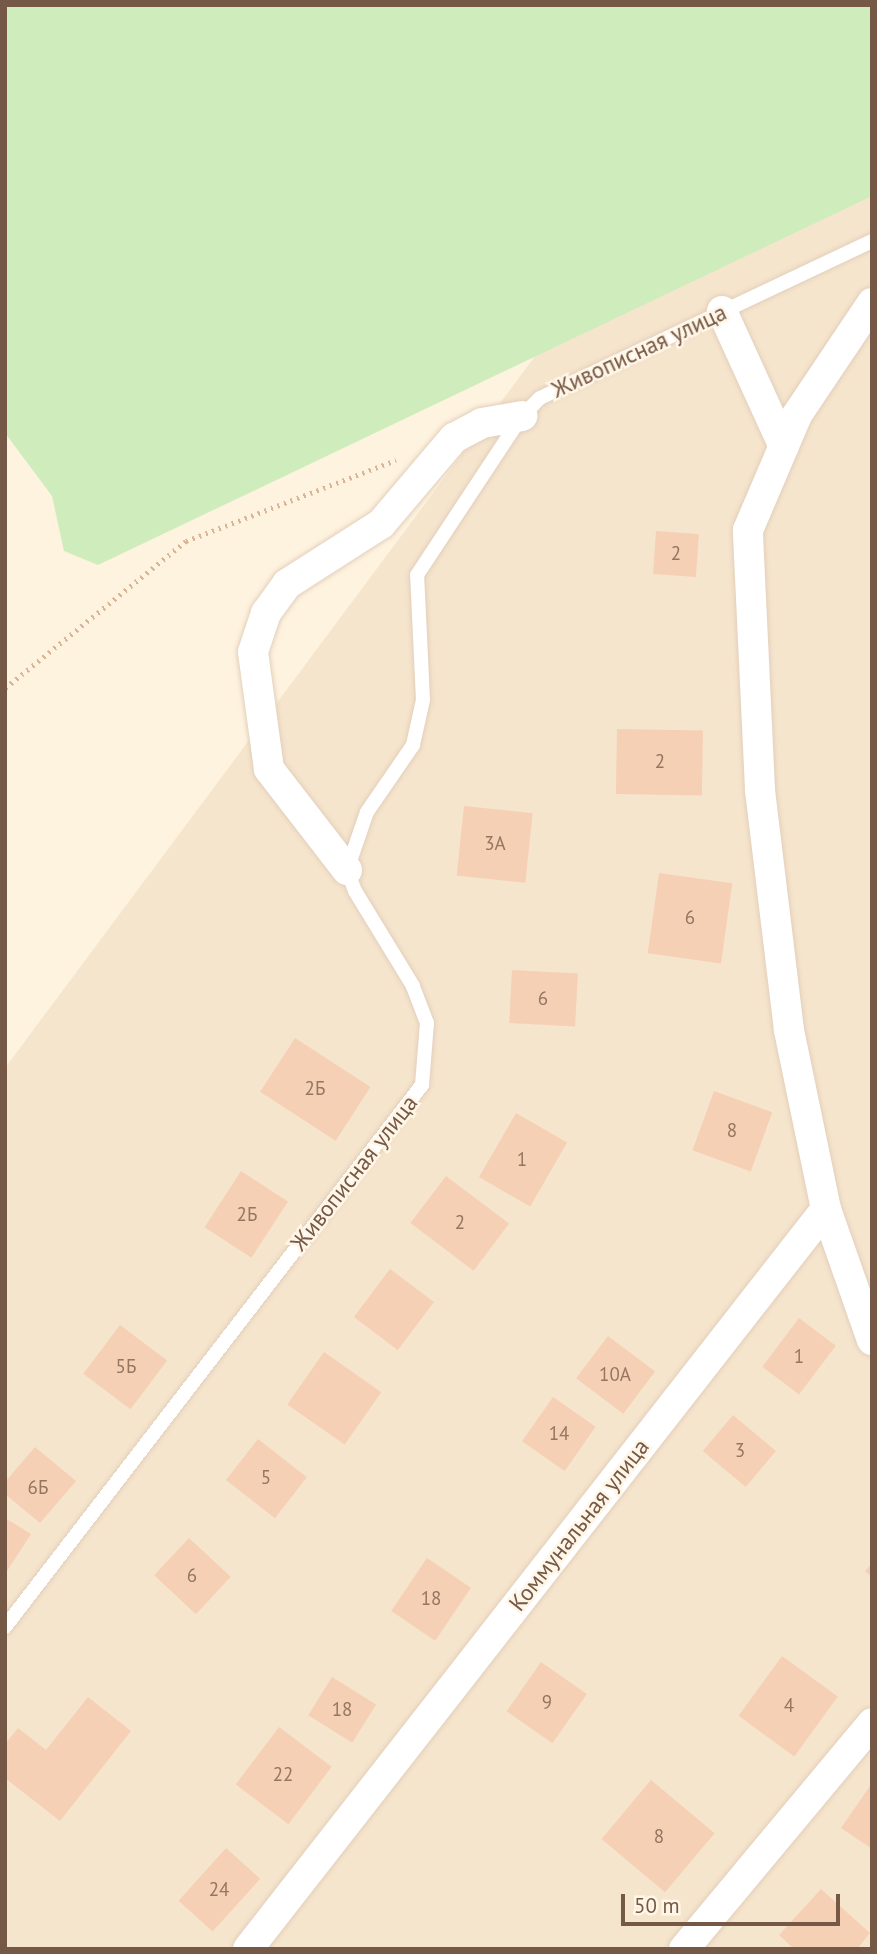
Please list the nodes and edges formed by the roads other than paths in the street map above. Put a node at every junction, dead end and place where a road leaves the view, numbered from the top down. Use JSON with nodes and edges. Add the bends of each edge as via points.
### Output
{"nodes":[{"id":1,"x":872,"y":241,"type":"edge"},
{"id":2,"x":872,"y":303,"type":"edge"},
{"id":3,"x":722,"y":311,"type":"junction"},
{"id":4,"x":523,"y":416,"type":"junction"},
{"id":5,"x":784,"y":447,"type":"junction"},
{"id":6,"x":347,"y":870,"type":"junction"},
{"id":7,"x":826,"y":1209,"type":"junction"},
{"id":8,"x":872,"y":1340,"type":"edge"},
{"id":9,"x":5,"y":1627,"type":"edge"},
{"id":10,"x":872,"y":1723,"type":"edge"},
{"id":11,"x":247,"y":1949,"type":"edge"},
{"id":12,"x":684,"y":1949,"type":"edge"}],
"edges":[{"from":1,"to":3,"type":"lane","name":"Живописная улица"},
{"from":2,"to":5,"type":"street","via":[[797,415]]},
{"from":3,"to":4,"type":"lane","name":"Живописная улица","via":[[540,398]]},
{"from":3,"to":5,"type":"street"},
{"from":4,"to":6,"type":"lane","name":"Живописная улица","via":[[417,575],[423,699],[413,745],[367,812]]},
{"from":4,"to":6,"type":"street","via":[[482,423],[454,438],[381,524],[287,584],[266,614],[253,652],[269,769]]},
{"from":5,"to":7,"type":"street","via":[[748,530],[751,632],[761,789],[789,1030]]},
{"from":6,"to":9,"type":"lane","name":"Живописная улица","via":[[413,986],[427,1023],[422,1085]]},
{"from":7,"to":8,"type":"street"},
{"from":7,"to":11,"type":"street","name":"Коммунальная улица"},
{"from":10,"to":12,"type":"street"}]}
